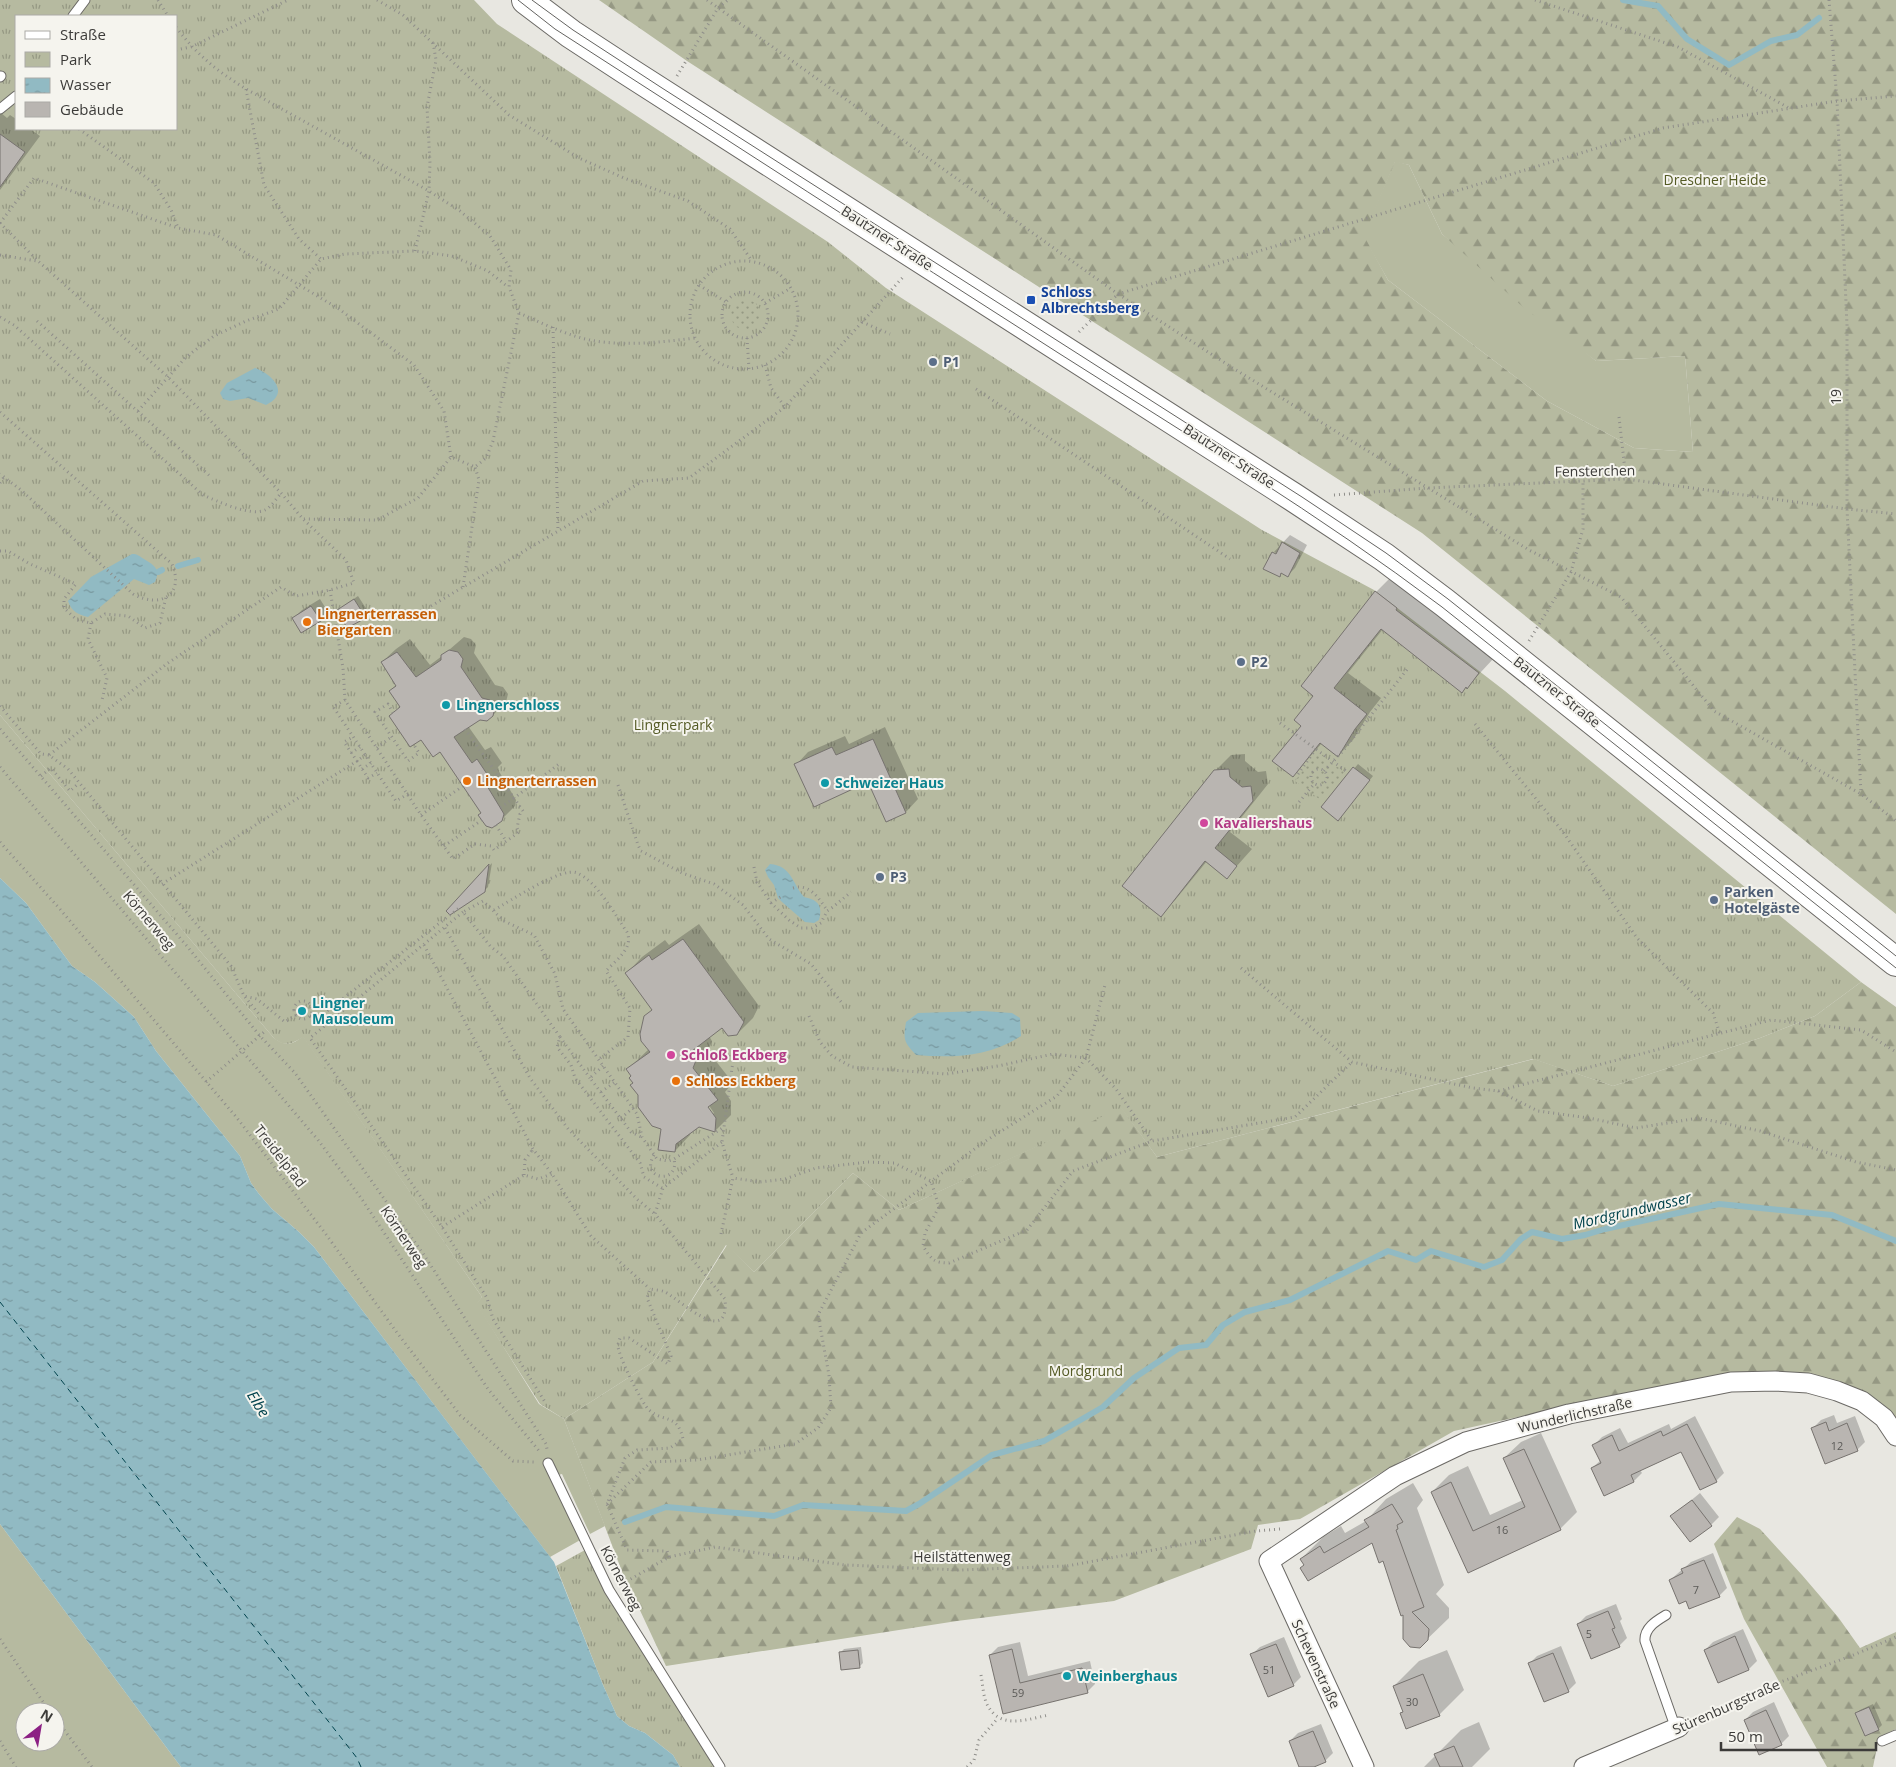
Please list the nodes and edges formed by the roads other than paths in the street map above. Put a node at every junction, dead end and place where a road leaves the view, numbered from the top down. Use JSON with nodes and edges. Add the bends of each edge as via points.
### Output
{"nodes":[{"id":1,"x":85,"y":0,"type":"edge"},
{"id":2,"x":526,"y":0,"type":"edge"},
{"id":3,"x":75,"y":15,"type":"edge"},
{"id":4,"x":15,"y":97,"type":"edge"},
{"id":5,"x":0,"y":109,"type":"edge"},
{"id":6,"x":1896,"y":962,"type":"edge"},
{"id":7,"x":1896,"y":1436,"type":"edge"},
{"id":8,"x":548,"y":1462,"type":"road end"},
{"id":9,"x":1269,"y":1561,"type":"joint"},
{"id":10,"x":1666,"y":1615,"type":"dead end"},
{"id":11,"x":1678,"y":1728,"type":"joint"},
{"id":12,"x":1896,"y":1735,"type":"edge"},
{"id":13,"x":1882,"y":1741,"type":"dead end"},
{"id":14,"x":720,"y":1767,"type":"edge"},
{"id":15,"x":1364,"y":1767,"type":"edge"},
{"id":16,"x":1584,"y":1767,"type":"edge"}],
"edges":[{"from":1,"to":3,"type":"lane"},
{"from":2,"to":6,"type":"main road","name":"Bautzner Straße","via":[[665,96],[1384,558]]},
{"from":4,"to":5,"type":"lane"},
{"from":7,"to":9,"type":"street","name":"Wunderlichstraße","via":[[1884,1418],[1862,1401],[1808,1383],[1731,1382],[1598,1408],[1466,1442],[1394,1476]]},
{"from":8,"to":14,"type":"lane","name":"Körnerweg","via":[[609,1590]]},
{"from":9,"to":15,"type":"street","name":"Schevenstraße"},
{"from":10,"to":11,"type":"lane","via":[[1644,1636]]},
{"from":11,"to":16,"type":"street","name":"Stürenburgstraße"},
{"from":12,"to":13,"type":"lane"}]}
